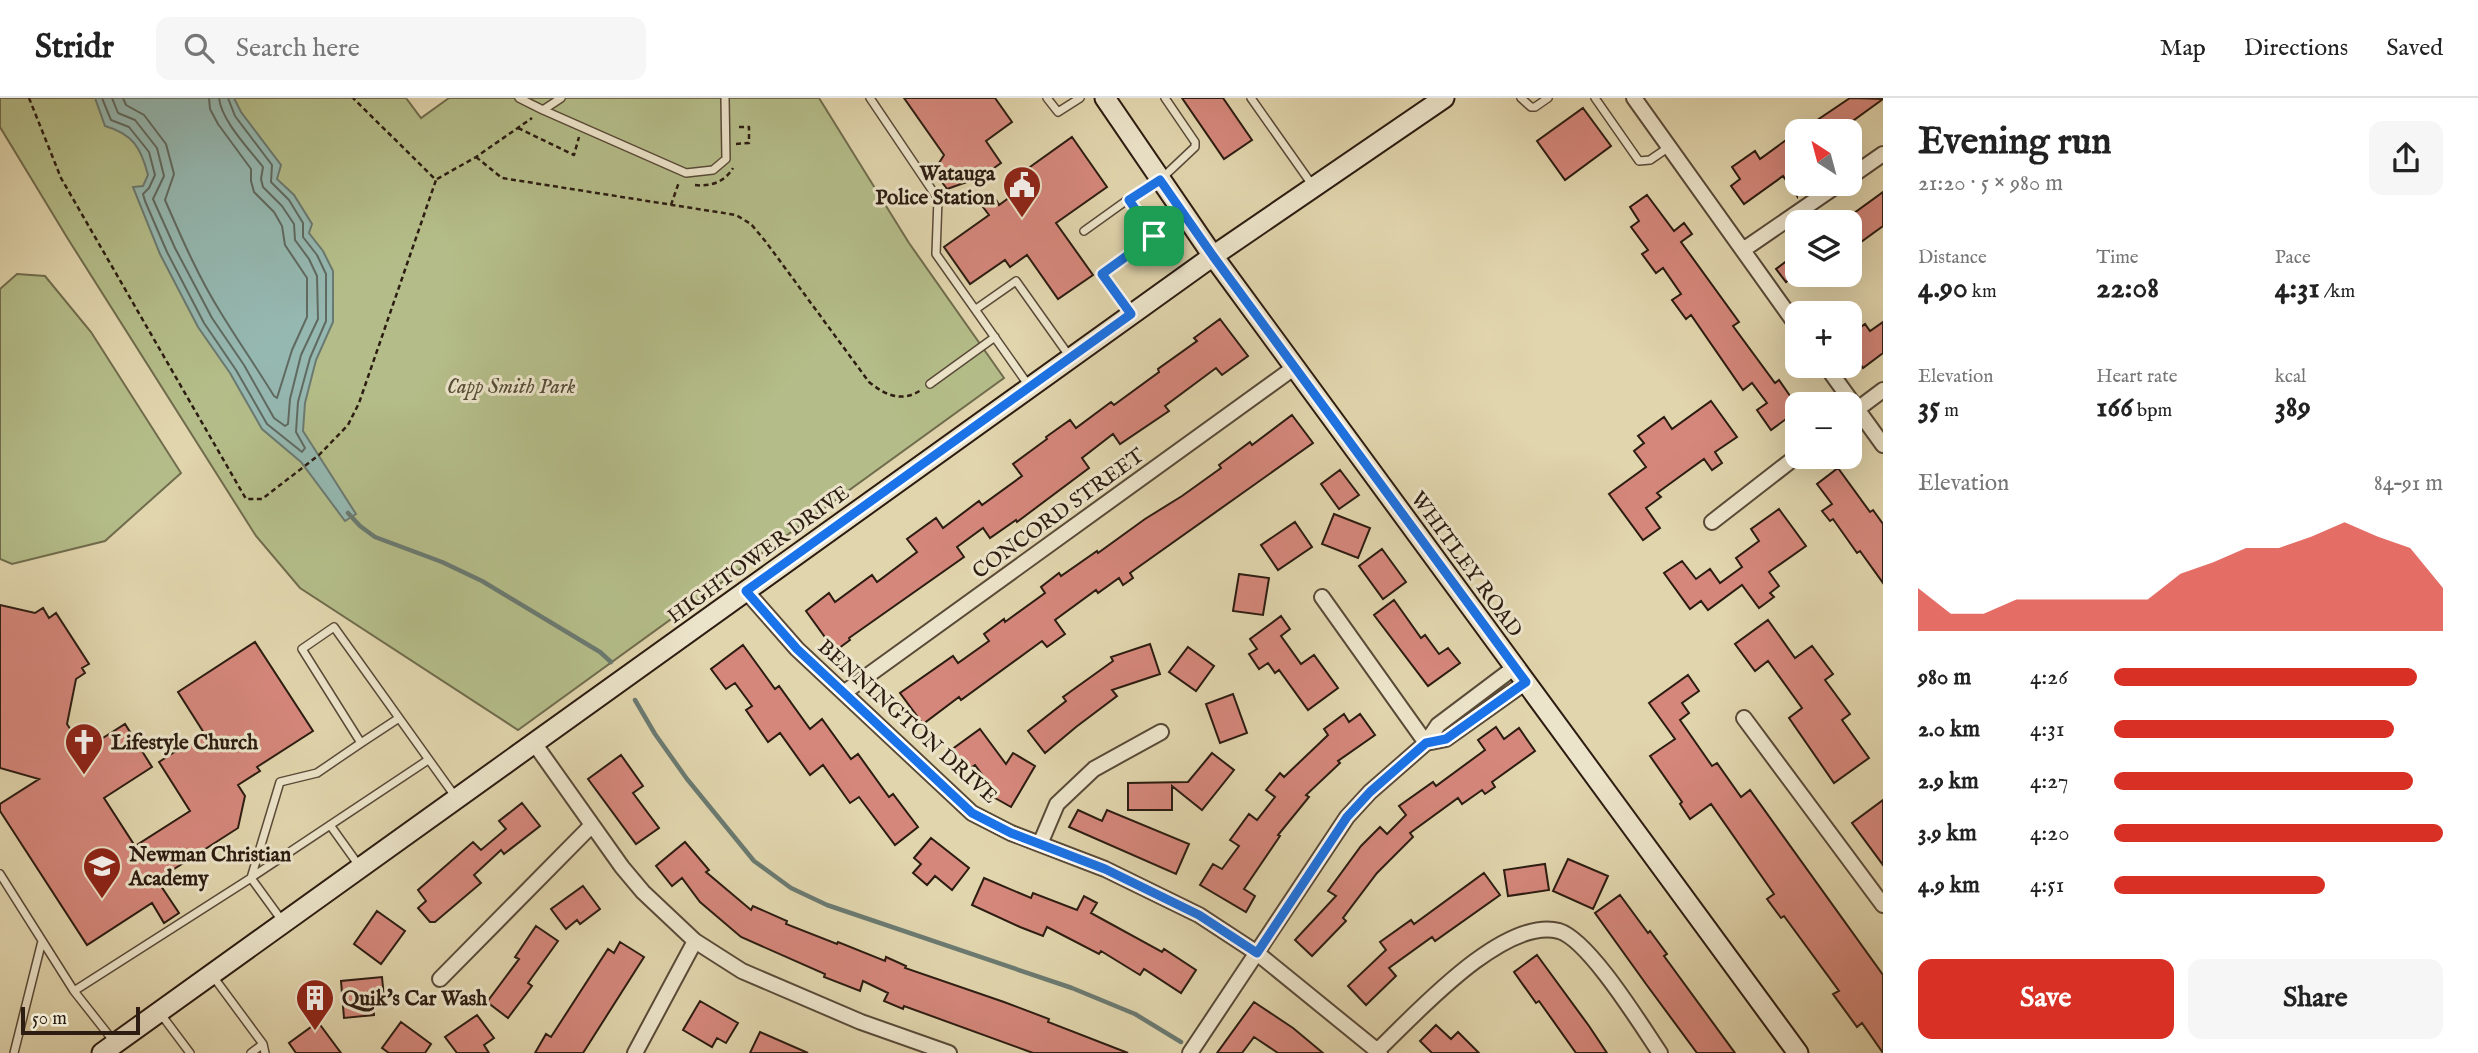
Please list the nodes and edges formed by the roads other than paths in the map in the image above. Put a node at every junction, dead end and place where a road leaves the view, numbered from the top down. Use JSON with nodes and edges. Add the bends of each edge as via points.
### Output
{"nodes":[{"id":1,"x":520,"y":98,"type":"edge"},
{"id":2,"x":561,"y":98,"type":"edge"},
{"id":3,"x":725,"y":98,"type":"edge"},
{"id":4,"x":870,"y":98,"type":"edge"},
{"id":5,"x":1047,"y":98,"type":"edge"},
{"id":6,"x":1080,"y":98,"type":"edge"},
{"id":7,"x":1105,"y":98,"type":"edge"},
{"id":8,"x":1165,"y":98,"type":"edge"},
{"id":9,"x":1251,"y":98,"type":"edge"},
{"id":10,"x":1444,"y":98,"type":"edge"},
{"id":11,"x":1521,"y":98,"type":"edge"},
{"id":12,"x":1548,"y":98,"type":"edge"},
{"id":13,"x":1595,"y":98,"type":"edge"},
{"id":14,"x":1634,"y":98,"type":"edge"},
{"id":15,"x":543,"y":110,"type":"junction"},
{"id":16,"x":1670,"y":146,"type":"junction"},
{"id":17,"x":1883,"y":154,"type":"edge"},
{"id":18,"x":1862,"y":169,"type":"edge"},
{"id":19,"x":1160,"y":180,"type":"junction"},
{"id":20,"x":1313,"y":187,"type":"junction"},
{"id":21,"x":1822,"y":196,"type":"edge"},
{"id":22,"x":1129,"y":200,"type":"junction"},
{"id":23,"x":1084,"y":230,"type":"dead end"},
{"id":24,"x":1743,"y":250,"type":"junction"},
{"id":25,"x":1213,"y":256,"type":"junction"},
{"id":26,"x":976,"y":309,"type":"junction"},
{"id":27,"x":1785,"y":309,"type":"edge"},
{"id":28,"x":1131,"y":314,"type":"junction"},
{"id":29,"x":995,"y":337,"type":"junction"},
{"id":30,"x":1070,"y":358,"type":"junction"},
{"id":31,"x":1295,"y":367,"type":"junction"},
{"id":32,"x":930,"y":384,"type":"road end"},
{"id":33,"x":1030,"y":387,"type":"junction"},
{"id":34,"x":1883,"y":390,"type":"edge"},
{"id":35,"x":1862,"y":405,"type":"edge"},
{"id":36,"x":1862,"y":422,"type":"edge"},
{"id":37,"x":1883,"y":445,"type":"edge"},
{"id":38,"x":1785,"y":465,"type":"edge"},
{"id":39,"x":1712,"y":522,"type":"dead end"},
{"id":40,"x":746,"y":591,"type":"junction"},
{"id":41,"x":1322,"y":597,"type":"dead end"},
{"id":42,"x":1520,"y":674,"type":"junction"},
{"id":43,"x":845,"y":692,"type":"junction"},
{"id":44,"x":399,"y":718,"type":"junction"},
{"id":45,"x":1744,"y":718,"type":"dead end"},
{"id":46,"x":1161,"y":732,"type":"dead end"},
{"id":47,"x":361,"y":743,"type":"junction"},
{"id":48,"x":534,"y":743,"type":"junction"},
{"id":49,"x":1426,"y":743,"type":"junction"},
{"id":50,"x":428,"y":760,"type":"junction"},
{"id":51,"x":457,"y":799,"type":"junction"},
{"id":52,"x":330,"y":825,"type":"junction"},
{"id":53,"x":592,"y":825,"type":"junction"},
{"id":54,"x":1040,"y":844,"type":"junction"},
{"id":55,"x":361,"y":867,"type":"junction"},
{"id":56,"x":0,"y":874,"type":"edge"},
{"id":57,"x":251,"y":878,"type":"junction"},
{"id":58,"x":1882,"y":902,"type":"edge"},
{"id":59,"x":284,"y":923,"type":"junction"},
{"id":60,"x":42,"y":941,"type":"junction"},
{"id":61,"x":695,"y":942,"type":"junction"},
{"id":62,"x":1257,"y":953,"type":"junction"},
{"id":63,"x":212,"y":974,"type":"junction"},
{"id":64,"x":440,"y":979,"type":"dead end"},
{"id":65,"x":74,"y":991,"type":"junction"},
{"id":66,"x":159,"y":1012,"type":"junction"},
{"id":67,"x":262,"y":1044,"type":"junction"},
{"id":68,"x":107,"y":1050,"type":"edge"},
{"id":69,"x":1379,"y":1052,"type":"edge"},
{"id":70,"x":14,"y":1053,"type":"edge"},
{"id":71,"x":190,"y":1053,"type":"edge"},
{"id":72,"x":251,"y":1053,"type":"edge"},
{"id":73,"x":265,"y":1053,"type":"edge"},
{"id":74,"x":635,"y":1053,"type":"edge"},
{"id":75,"x":949,"y":1053,"type":"edge"},
{"id":76,"x":1190,"y":1053,"type":"edge"},
{"id":77,"x":1660,"y":1053,"type":"edge"},
{"id":78,"x":1798,"y":1053,"type":"edge"}],
"edges":[{"from":1,"to":15,"type":"lane"},
{"from":2,"to":15,"type":"lane"},
{"from":3,"to":15,"type":"lane","via":[[726,159],[713,170],[687,173]]},
{"from":4,"to":26,"type":"lane","via":[[938,198],[936,254]]},
{"from":5,"to":6,"type":"lane","via":[[1058,112]]},
{"from":7,"to":19,"type":"main road","name":"WHITLEY ROAD"},
{"from":8,"to":19,"type":"lane","via":[[1195,147]]},
{"from":9,"to":20,"type":"lane"},
{"from":10,"to":20,"type":"main road","name":"HIGHTOWER DRIVE"},
{"from":11,"to":12,"type":"lane","via":[[1531,107]]},
{"from":13,"to":16,"type":"lane","via":[[1639,161],[1650,160]]},
{"from":14,"to":16,"type":"street"},
{"from":16,"to":24,"type":"street"},
{"from":17,"to":18,"type":"street"},
{"from":19,"to":22,"type":"lane"},
{"from":19,"to":25,"type":"main road","name":"WHITLEY ROAD"},
{"from":20,"to":25,"type":"main road","name":"HIGHTOWER DRIVE"},
{"from":21,"to":24,"type":"street"},
{"from":22,"to":23,"type":"lane"},
{"from":22,"to":28,"type":"lane","via":[[1154,236],[1102,274]]},
{"from":24,"to":27,"type":"street"},
{"from":25,"to":28,"type":"main road","name":"HIGHTOWER DRIVE"},
{"from":25,"to":31,"type":"main road","name":"WHITLEY ROAD"},
{"from":26,"to":29,"type":"lane"},
{"from":26,"to":30,"type":"lane","via":[[1016,281]]},
{"from":28,"to":30,"type":"main road","name":"HIGHTOWER DRIVE"},
{"from":29,"to":32,"type":"lane"},
{"from":29,"to":33,"type":"lane"},
{"from":30,"to":33,"type":"main road","name":"HIGHTOWER DRIVE"},
{"from":31,"to":42,"type":"main road","name":"WHITLEY ROAD"},
{"from":31,"to":43,"type":"street","name":"CONCORD STREET"},
{"from":33,"to":40,"type":"main road","name":"HIGHTOWER DRIVE"},
{"from":34,"to":35,"type":"street"},
{"from":36,"to":37,"type":"street"},
{"from":38,"to":39,"type":"street"},
{"from":40,"to":43,"type":"street","name":"BENNINGTON DRIVE","via":[[797,649]]},
{"from":40,"to":48,"type":"main road","name":"HIGHTOWER DRIVE"},
{"from":41,"to":49,"type":"street"},
{"from":42,"to":49,"type":"street","via":[[1446,739]]},
{"from":42,"to":78,"type":"main road","name":"WHITLEY ROAD"},
{"from":43,"to":54,"type":"street","name":"BENNINGTON DRIVE","via":[[972,813]]},
{"from":44,"to":47,"type":"lane"},
{"from":44,"to":47,"type":"lane","via":[[334,627],[302,649]]},
{"from":44,"to":50,"type":"lane"},
{"from":45,"to":58,"type":"street"},
{"from":46,"to":54,"type":"street","via":[[1094,769],[1057,804]]},
{"from":47,"to":57,"type":"lane","via":[[317,774],[280,782]]},
{"from":48,"to":51,"type":"main road","name":"HIGHTOWER DRIVE"},
{"from":48,"to":53,"type":"street"},
{"from":49,"to":62,"type":"street","via":[[1347,817]]},
{"from":50,"to":51,"type":"lane"},
{"from":50,"to":52,"type":"lane"},
{"from":51,"to":55,"type":"main road","name":"HIGHTOWER DRIVE"},
{"from":52,"to":55,"type":"lane"},
{"from":52,"to":57,"type":"lane"},
{"from":53,"to":61,"type":"street","via":[[643,892]]},
{"from":53,"to":64,"type":"street"},
{"from":54,"to":62,"type":"street","name":"BENNINGTON DRIVE","via":[[1105,869],[1199,915]]},
{"from":55,"to":59,"type":"main road","name":"HIGHTOWER DRIVE"},
{"from":56,"to":60,"type":"lane"},
{"from":57,"to":59,"type":"lane"},
{"from":57,"to":65,"type":"lane"},
{"from":59,"to":63,"type":"main road","name":"HIGHTOWER DRIVE"},
{"from":60,"to":65,"type":"lane"},
{"from":60,"to":70,"type":"lane"},
{"from":61,"to":74,"type":"street"},
{"from":61,"to":75,"type":"street","via":[[754,976]]},
{"from":62,"to":69,"type":"street","name":"BENNINGTON DRIVE"},
{"from":62,"to":76,"type":"street"},
{"from":63,"to":66,"type":"main road","name":"HIGHTOWER DRIVE"},
{"from":63,"to":67,"type":"lane"},
{"from":65,"to":68,"type":"lane"},
{"from":66,"to":68,"type":"main road","name":"HIGHTOWER DRIVE"},
{"from":66,"to":71,"type":"lane"},
{"from":67,"to":72,"type":"lane"},
{"from":67,"to":73,"type":"lane"},
{"from":69,"to":77,"type":"street","via":[[1489,950],[1519,936],[1559,931],[1589,954]]}]}
